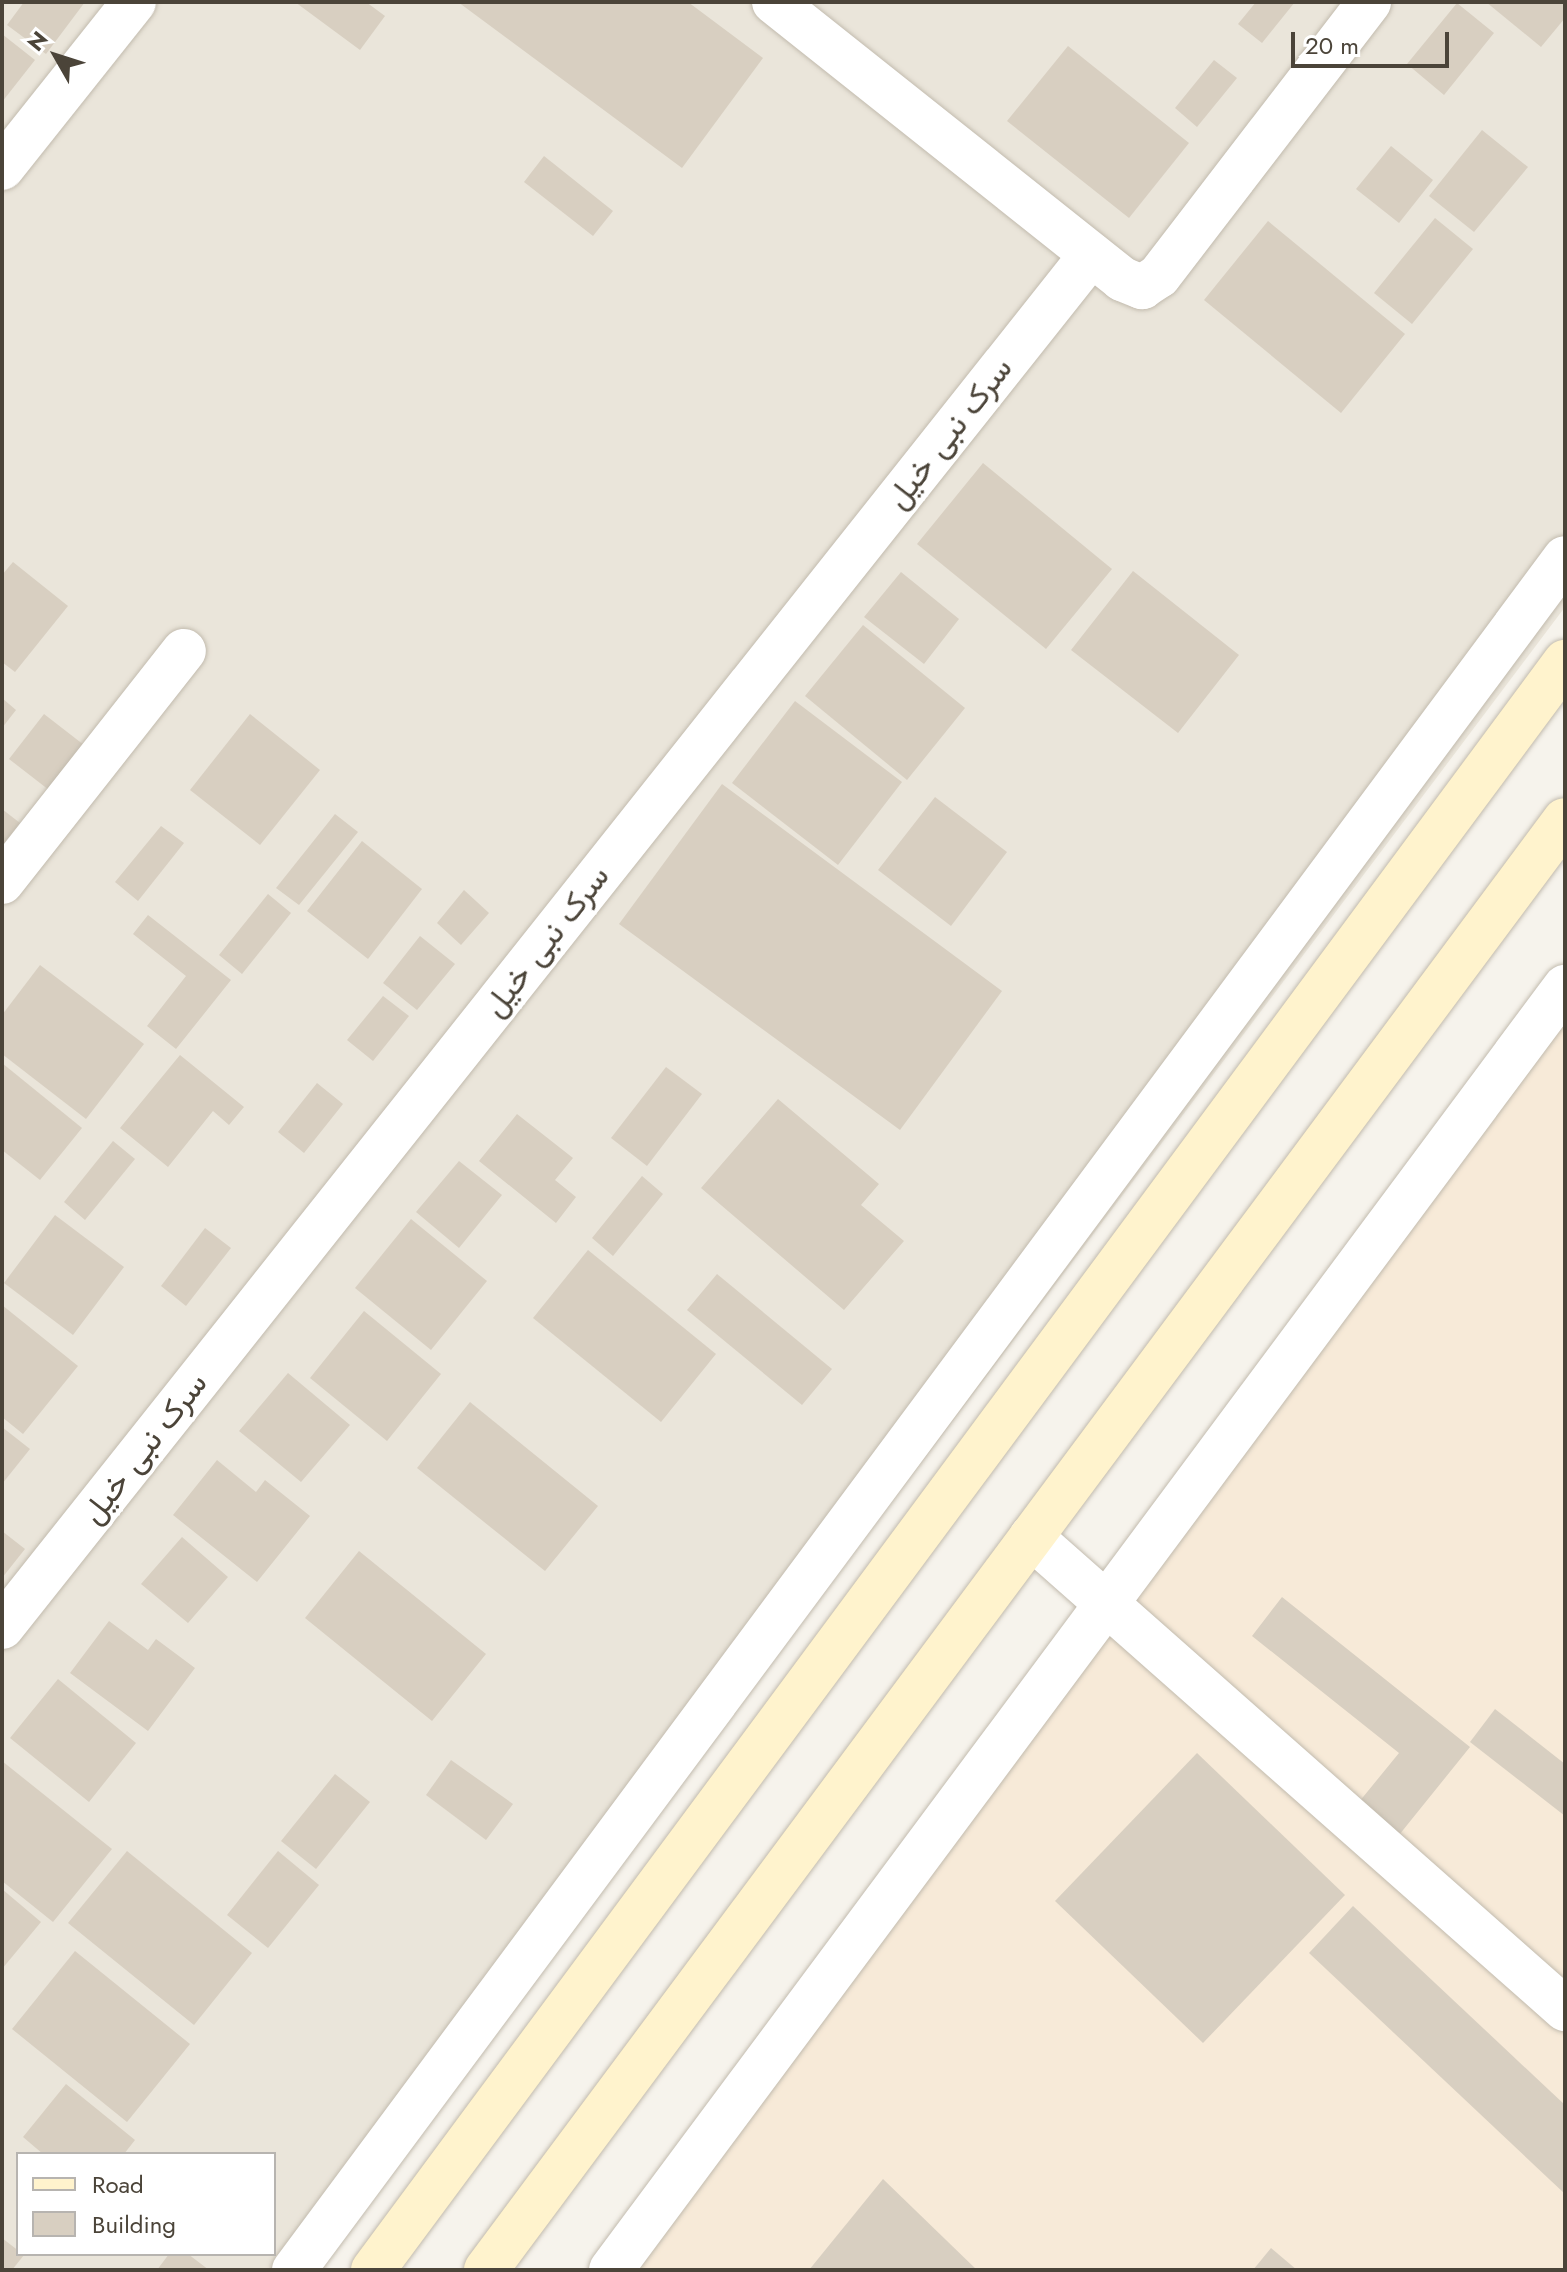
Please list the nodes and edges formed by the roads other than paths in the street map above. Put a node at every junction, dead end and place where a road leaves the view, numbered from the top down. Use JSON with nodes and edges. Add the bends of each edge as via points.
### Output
{"nodes":[{"id":1,"x":134,"y":2,"type":"edge"},
{"id":2,"x":1369,"y":2,"type":"edge"},
{"id":3,"x":802,"y":11,"type":"edge"},
{"id":4,"x":2,"y":168,"type":"edge"},
{"id":5,"x":1091,"y":255,"type":"junction"},
{"id":6,"x":1565,"y":558,"type":"edge"},
{"id":7,"x":184,"y":651,"type":"dead end"},
{"id":8,"x":1565,"y":662,"type":"edge"},
{"id":9,"x":1565,"y":820,"type":"edge"},
{"id":10,"x":2,"y":882,"type":"edge"},
{"id":11,"x":1565,"y":987,"type":"edge"},
{"id":12,"x":1031,"y":1537,"type":"junction"},
{"id":13,"x":1110,"y":1602,"type":"junction"},
{"id":14,"x":2,"y":1627,"type":"edge"},
{"id":15,"x":1565,"y":2009,"type":"edge"},
{"id":16,"x":294,"y":2270,"type":"edge"},
{"id":17,"x":373,"y":2270,"type":"edge"},
{"id":18,"x":486,"y":2270,"type":"edge"},
{"id":19,"x":611,"y":2270,"type":"edge"}],
"edges":[{"from":1,"to":4,"type":"street"},
{"from":2,"to":5,"type":"street","via":[[1159,276],[1142,287]]},
{"from":3,"to":5,"type":"street"},
{"from":5,"to":14,"type":"street","name":"سرک نبی خیل"},
{"from":6,"to":16,"type":"street"},
{"from":7,"to":10,"type":"street"},
{"from":8,"to":17,"type":"main road"},
{"from":9,"to":12,"type":"main road"},
{"from":11,"to":13,"type":"street"},
{"from":12,"to":13,"type":"street"},
{"from":12,"to":18,"type":"main road"},
{"from":13,"to":15,"type":"street"},
{"from":13,"to":19,"type":"street"}]}
